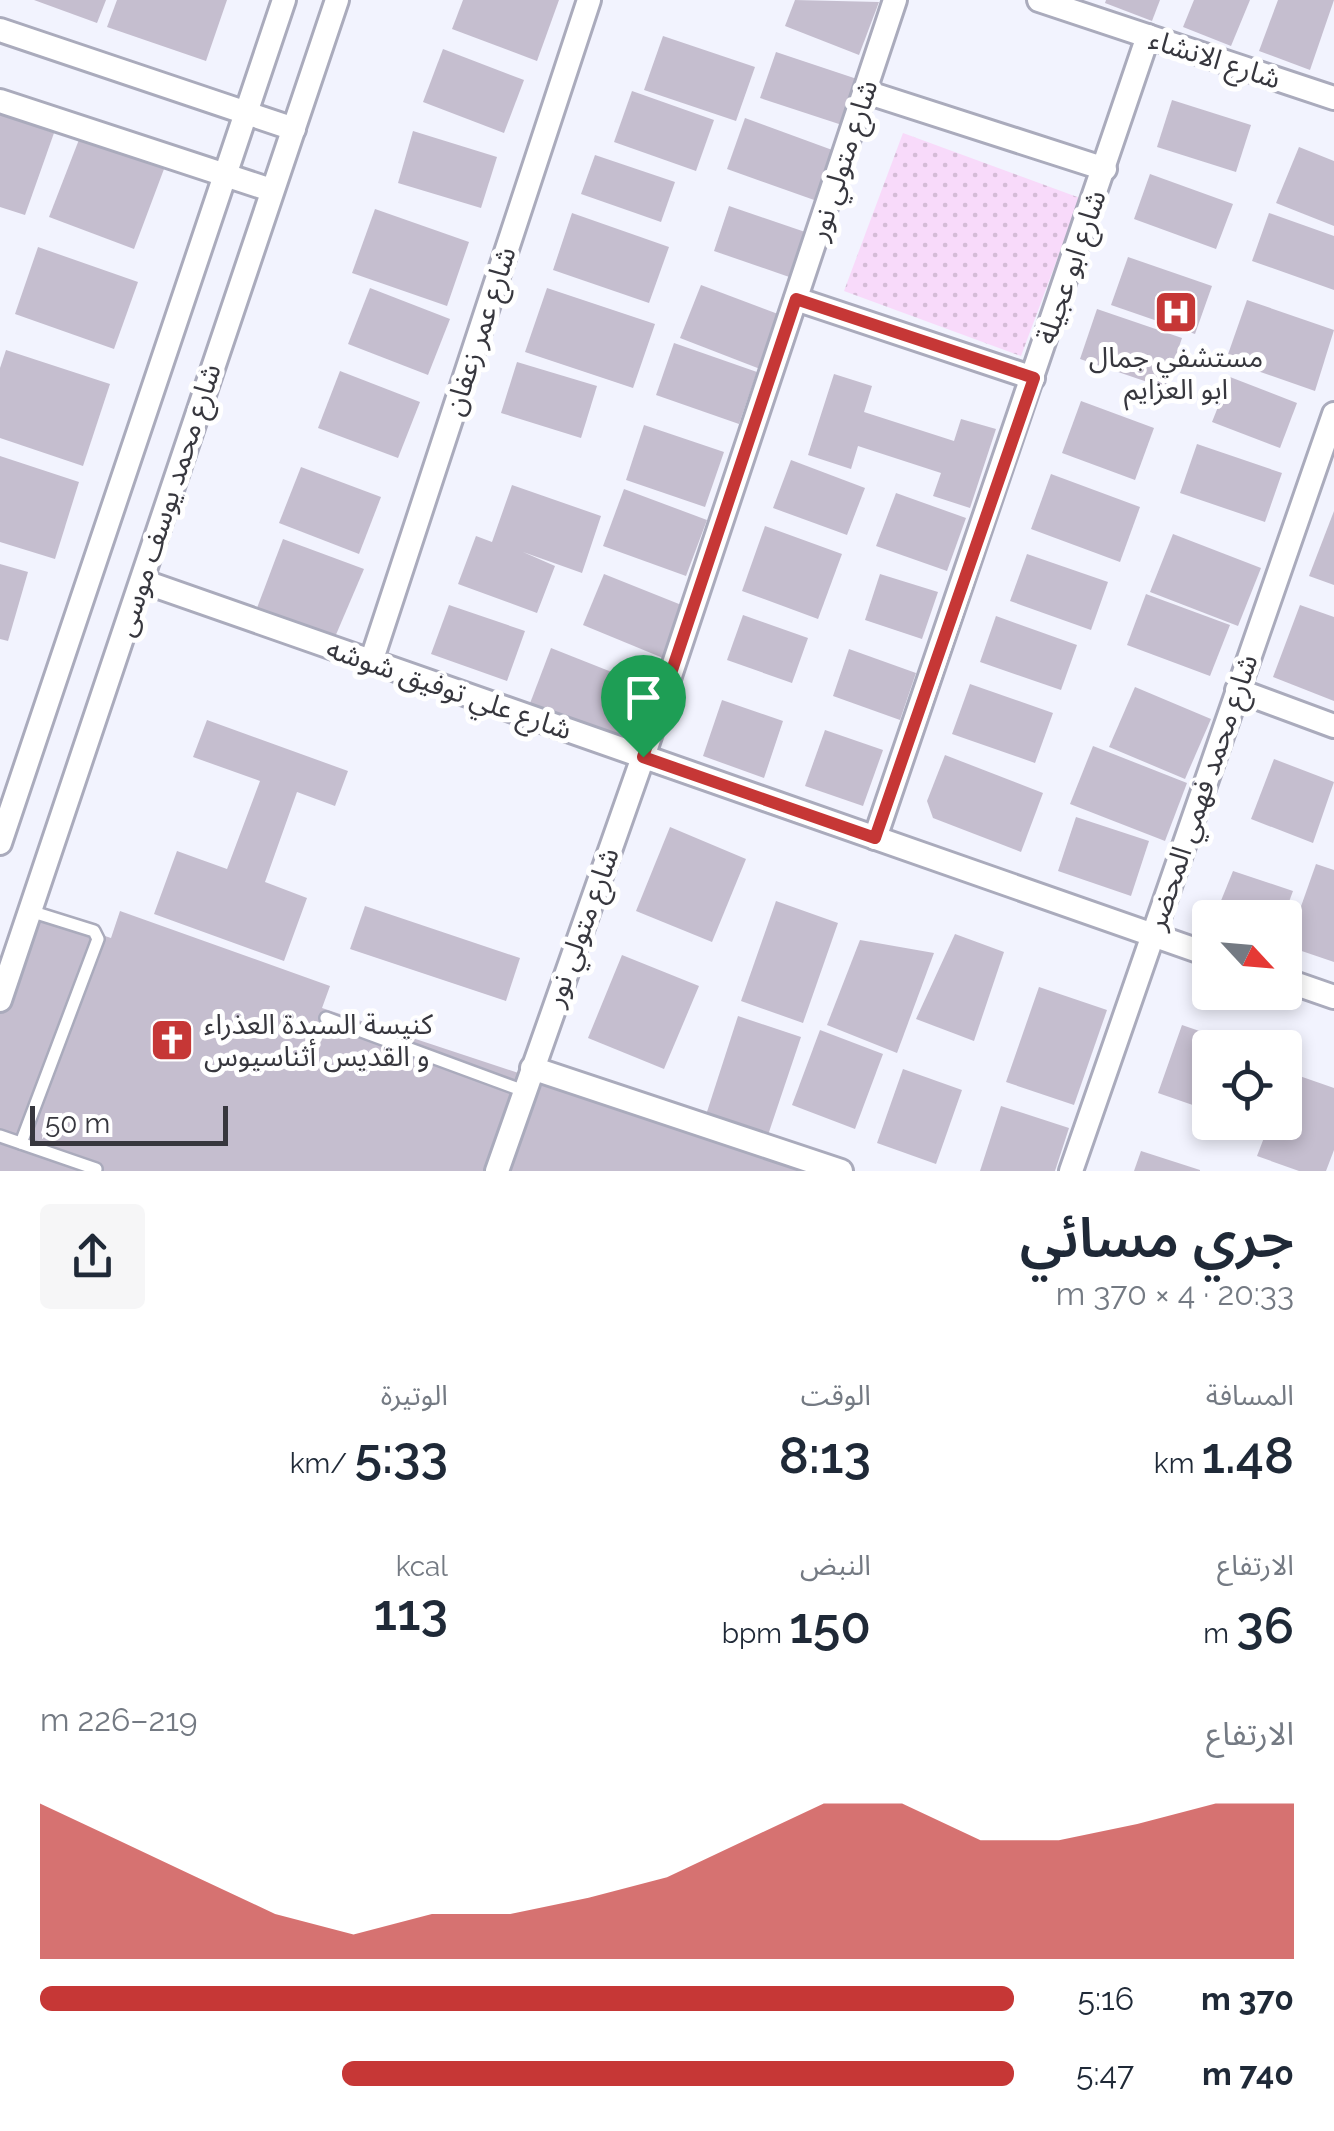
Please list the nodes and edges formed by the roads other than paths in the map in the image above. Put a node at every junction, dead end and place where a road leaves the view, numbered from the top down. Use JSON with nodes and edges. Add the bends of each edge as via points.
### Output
{"nodes":[{"id":1,"x":284,"y":0,"type":"edge"},
{"id":2,"x":337,"y":0,"type":"edge"},
{"id":3,"x":589,"y":0,"type":"edge"},
{"id":4,"x":896,"y":0,"type":"edge"},
{"id":5,"x":1039,"y":0,"type":"edge"},
{"id":6,"x":0,"y":30,"type":"edge"},
{"id":7,"x":1148,"y":36,"type":"junction"},
{"id":8,"x":866,"y":92,"type":"junction"},
{"id":9,"x":1334,"y":98,"type":"edge"},
{"id":10,"x":0,"y":101,"type":"edge"},
{"id":11,"x":246,"y":113,"type":"junction"},
{"id":12,"x":294,"y":129,"type":"junction"},
{"id":13,"x":1105,"y":169,"type":"junction"},
{"id":14,"x":224,"y":175,"type":"junction"},
{"id":15,"x":272,"y":190,"type":"junction"},
{"id":16,"x":796,"y":299,"type":"junction"},
{"id":17,"x":1034,"y":378,"type":"junction"},
{"id":18,"x":1334,"y":414,"type":"edge"},
{"id":19,"x":142,"y":581,"type":"junction"},
{"id":20,"x":371,"y":662,"type":"junction"},
{"id":21,"x":1237,"y":690,"type":"junction"},
{"id":22,"x":1334,"y":726,"type":"edge"},
{"id":23,"x":643,"y":757,"type":"junction"},
{"id":24,"x":875,"y":838,"type":"junction"},
{"id":25,"x":0,"y":843,"type":"edge"},
{"id":26,"x":30,"y":911,"type":"junction"},
{"id":27,"x":1152,"y":936,"type":"junction"},
{"id":28,"x":1192,"y":949,"type":"edge"},
{"id":29,"x":1302,"y":986,"type":"edge"},
{"id":30,"x":1334,"y":997,"type":"edge"},
{"id":31,"x":0,"y":1000,"type":"edge"},
{"id":32,"x":326,"y":1018,"type":"dead end"},
{"id":33,"x":532,"y":1068,"type":"junction"},
{"id":34,"x":524,"y":1091,"type":"junction"},
{"id":35,"x":0,"y":1136,"type":"edge"},
{"id":36,"x":22,"y":1143,"type":"junction"},
{"id":37,"x":96,"y":1169,"type":"edge"},
{"id":38,"x":496,"y":1171,"type":"edge"},
{"id":39,"x":841,"y":1171,"type":"edge"},
{"id":40,"x":1071,"y":1171,"type":"edge"}],
"edges":[{"from":1,"to":11,"type":"street","name":"شارع محمد يوسف موسى"},
{"from":2,"to":12,"type":"street","name":"شارع محمد يوسف موسى"},
{"from":3,"to":20,"type":"street","name":"شارع عمر زعفان"},
{"from":4,"to":8,"type":"street","name":"شارع متولي نور"},
{"from":5,"to":7,"type":"street","name":"شارع الانشاء"},
{"from":6,"to":11,"type":"street"},
{"from":7,"to":9,"type":"street","name":"شارع الانشاء"},
{"from":7,"to":13,"type":"street","name":"شارع ابو عجيلة"},
{"from":8,"to":13,"type":"street"},
{"from":8,"to":16,"type":"street","name":"شارع متولي نور"},
{"from":10,"to":14,"type":"street"},
{"from":11,"to":12,"type":"street"},
{"from":11,"to":14,"type":"street","name":"شارع محمد يوسف موسى"},
{"from":12,"to":15,"type":"street","name":"شارع محمد يوسف موسى"},
{"from":13,"to":17,"type":"street","name":"شارع ابو عجيلة"},
{"from":14,"to":15,"type":"street"},
{"from":14,"to":25,"type":"street","name":"شارع محمد يوسف موسى"},
{"from":15,"to":19,"type":"street","name":"شارع محمد يوسف موسى"},
{"from":16,"to":17,"type":"street"},
{"from":16,"to":23,"type":"street","name":"شارع متولي نور"},
{"from":17,"to":24,"type":"street","name":"شارع ابو عجيلة"},
{"from":18,"to":21,"type":"street","name":"شارع محمد فهمي المحضر"},
{"from":19,"to":20,"type":"street","name":"شارع علي توفيق شوشه"},
{"from":19,"to":26,"type":"street","name":"شارع محمد يوسف موسى"},
{"from":20,"to":23,"type":"street","name":"شارع علي توفيق شوشه"},
{"from":21,"to":22,"type":"street"},
{"from":21,"to":27,"type":"street","name":"شارع محمد فهمي المحضر"},
{"from":23,"to":24,"type":"street","name":"شارع علي توفيق شوشه"},
{"from":23,"to":33,"type":"street","name":"شارع متولي نور"},
{"from":24,"to":27,"type":"street","name":"شارع علي توفيق شوشه"},
{"from":26,"to":31,"type":"street","name":"شارع محمد يوسف موسى"},
{"from":26,"to":36,"type":"lane","via":[[94,931],[98,939]]},
{"from":27,"to":28,"type":"street","name":"شارع علي توفيق شوشه"},
{"from":27,"to":40,"type":"street","name":"شارع محمد فهمي المحضر"},
{"from":29,"to":30,"type":"street"},
{"from":32,"to":34,"type":"lane"},
{"from":33,"to":34,"type":"street","name":"شارع متولي نور"},
{"from":33,"to":39,"type":"street"},
{"from":34,"to":38,"type":"street","name":"شارع متولي نور"},
{"from":35,"to":36,"type":"lane"},
{"from":36,"to":37,"type":"lane"}]}
